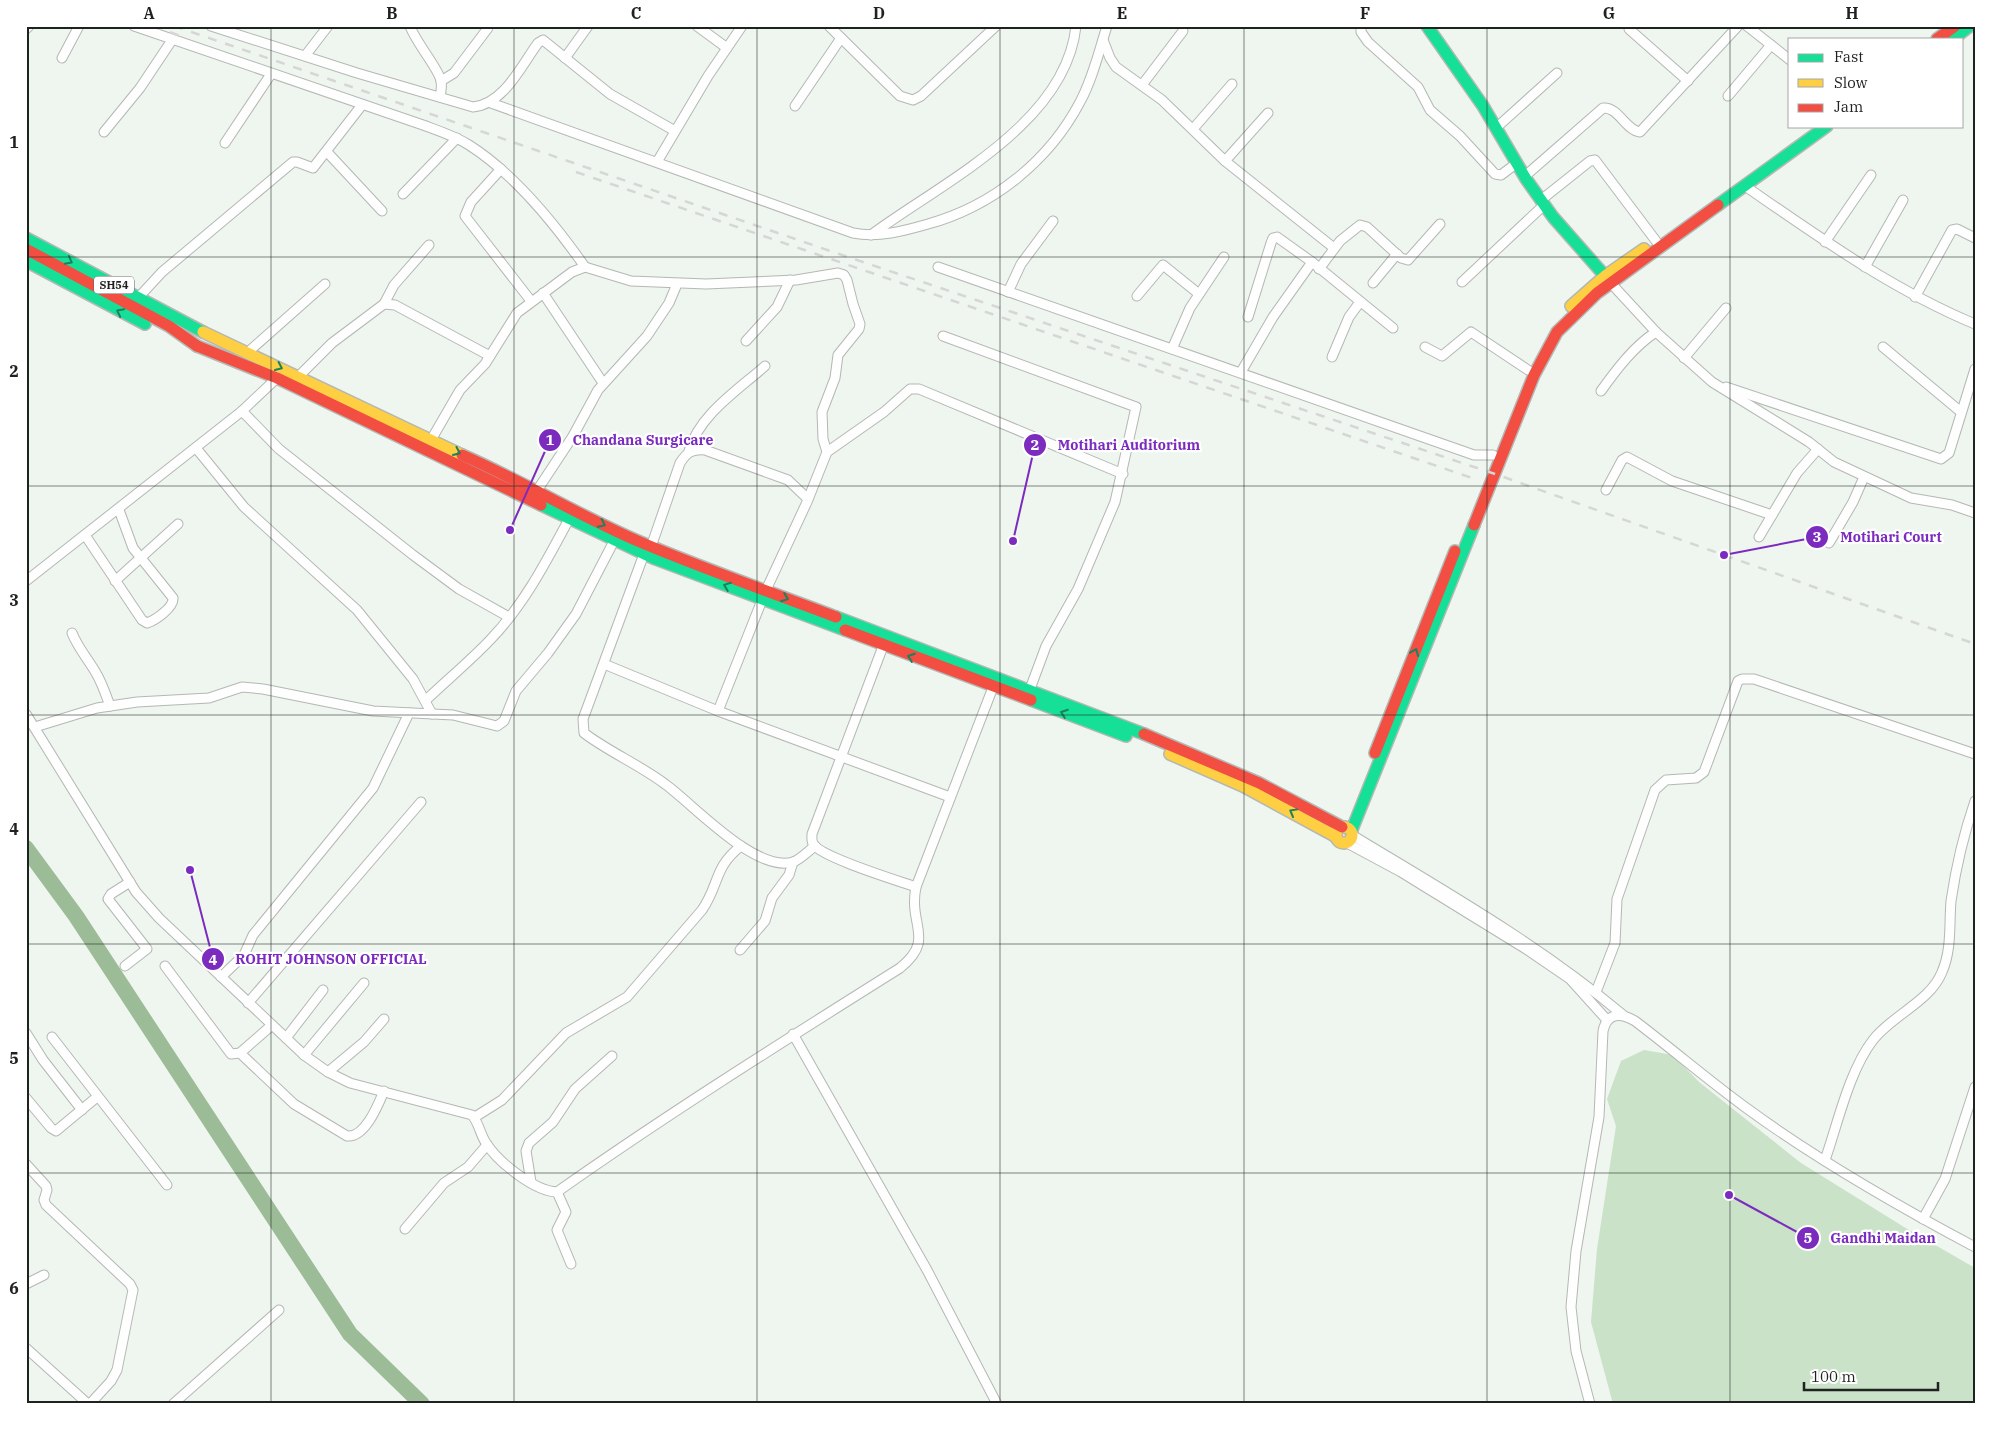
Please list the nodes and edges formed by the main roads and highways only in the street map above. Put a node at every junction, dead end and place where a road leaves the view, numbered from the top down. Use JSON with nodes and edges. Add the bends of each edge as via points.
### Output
{"nodes":[{"id":1,"x":1428,"y":26,"type":"edge"},
{"id":2,"x":1954,"y":26,"type":"edge"},
{"id":3,"x":1970,"y":26,"type":"edge"},
{"id":4,"x":1938,"y":38,"type":"edge"},
{"id":5,"x":1954,"y":38,"type":"edge"},
{"id":6,"x":1809,"y":128,"type":"edge"},
{"id":7,"x":1824,"y":128,"type":"edge"},
{"id":8,"x":26,"y":238,"type":"edge"},
{"id":9,"x":26,"y":249,"type":"edge"},
{"id":10,"x":26,"y":262,"type":"edge"},
{"id":11,"x":1607,"y":280,"type":"junction"},
{"id":12,"x":169,"y":326,"type":"junction"},
{"id":13,"x":202,"y":332,"type":"junction"},
{"id":14,"x":197,"y":346,"type":"junction"},
{"id":15,"x":647,"y":551,"type":"junction"},
{"id":16,"x":995,"y":682,"type":"junction"},
{"id":17,"x":1346,"y":834,"type":"junction"}],
"edges":[{"from":1,"to":11,"type":"main road","via":[[1542,203]]},
{"from":2,"to":4,"type":"main road"},
{"from":3,"to":5,"type":"main road"},
{"from":6,"to":11,"type":"main road"},
{"from":7,"to":11,"type":"main road"},
{"from":8,"to":13,"type":"main road","number":"SH54","one_way":true},
{"from":9,"to":12,"type":"main road"},
{"from":14,"to":10,"type":"main road","number":"SH54","one_way":true,"via":[[146,325]]},
{"from":11,"to":17,"type":"main road","via":[[1558,332],[1534,375]]},
{"from":17,"to":11,"type":"main road","one_way":true,"via":[[1528,370],[1554,324],[1584,293]]},
{"from":12,"to":13,"type":"main road"},
{"from":12,"to":14,"type":"main road"},
{"from":13,"to":15,"type":"main road","one_way":true,"via":[[508,475]]},
{"from":14,"to":15,"type":"main road","via":[[277,378],[614,541]]},
{"from":15,"to":16,"type":"main road"},
{"from":17,"to":16,"type":"main road","one_way":true,"via":[[1177,756]]},
{"from":16,"to":17,"type":"main road","via":[[1030,689],[1232,771]]}]}
